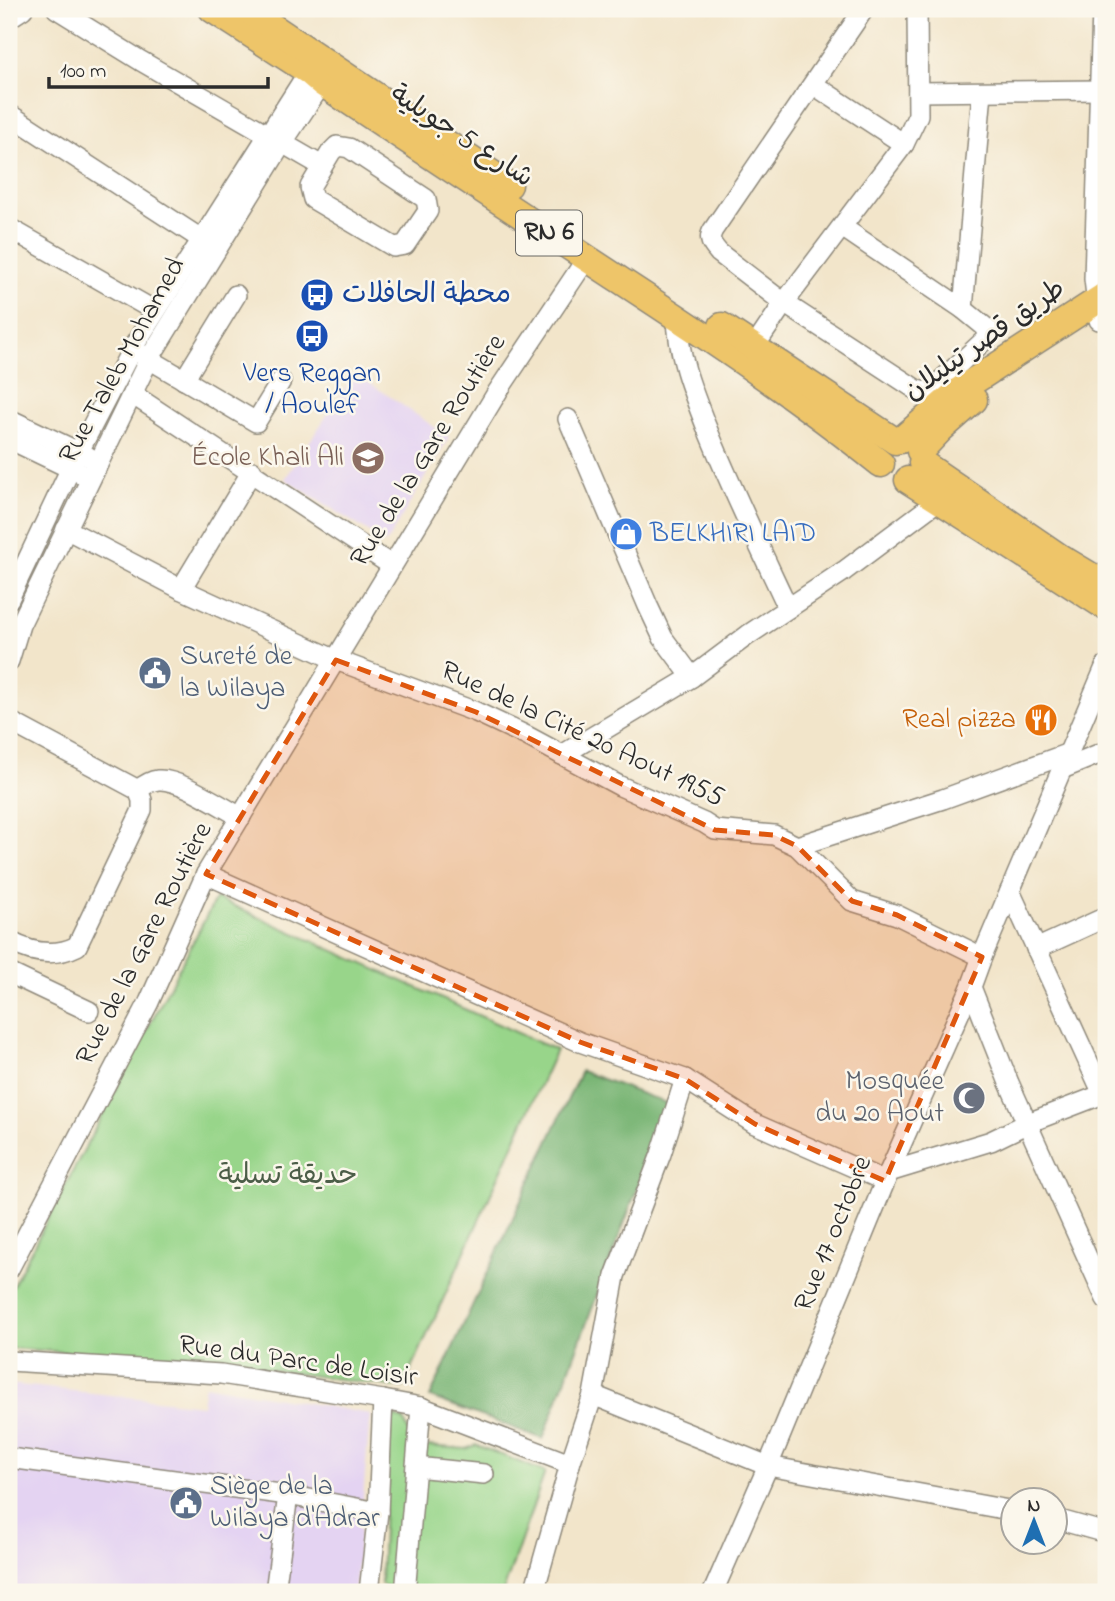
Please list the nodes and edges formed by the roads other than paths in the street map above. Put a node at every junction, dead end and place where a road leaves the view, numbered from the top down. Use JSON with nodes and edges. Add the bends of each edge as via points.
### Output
{"nodes":[{"id":1,"x":23,"y":9,"type":"edge"},
{"id":2,"x":57,"y":9,"type":"edge"},
{"id":3,"x":212,"y":9,"type":"edge"},
{"id":4,"x":246,"y":9,"type":"edge"},
{"id":5,"x":864,"y":9,"type":"edge"},
{"id":6,"x":917,"y":9,"type":"edge"},
{"id":7,"x":1102,"y":9,"type":"edge"},
{"id":8,"x":9,"y":18,"type":"edge"},
{"id":9,"x":321,"y":69,"type":"junction"},
{"id":10,"x":814,"y":85,"type":"junction"},
{"id":11,"x":1101,"y":90,"type":"junction"},
{"id":12,"x":918,"y":92,"type":"junction"},
{"id":13,"x":982,"y":92,"type":"junction"},
{"id":14,"x":9,"y":114,"type":"edge"},
{"id":15,"x":1103,"y":124,"type":"edge"},
{"id":16,"x":276,"y":138,"type":"junction"},
{"id":17,"x":904,"y":144,"type":"junction"},
{"id":18,"x":323,"y":166,"type":"junction"},
{"id":19,"x":842,"y":227,"type":"junction"},
{"id":20,"x":9,"y":228,"type":"edge"},
{"id":21,"x":201,"y":239,"type":"junction"},
{"id":22,"x":587,"y":258,"type":"junction"},
{"id":23,"x":236,"y":295,"type":"dead end"},
{"id":24,"x":784,"y":303,"type":"junction"},
{"id":25,"x":1102,"y":308,"type":"edge"},
{"id":26,"x":963,"y":309,"type":"junction"},
{"id":27,"x":155,"y":311,"type":"junction"},
{"id":28,"x":677,"y":317,"type":"junction"},
{"id":29,"x":755,"y":346,"type":"junction"},
{"id":30,"x":140,"y":354,"type":"junction"},
{"id":31,"x":184,"y":380,"type":"junction"},
{"id":32,"x":281,"y":381,"type":"dead end"},
{"id":33,"x":132,"y":394,"type":"junction"},
{"id":34,"x":9,"y":419,"type":"edge"},
{"id":35,"x":568,"y":419,"type":"dead end"},
{"id":36,"x":9,"y":439,"type":"edge"},
{"id":37,"x":909,"y":455,"type":"junction"},
{"id":38,"x":75,"y":461,"type":"junction"},
{"id":39,"x":881,"y":464,"type":"joint"},
{"id":40,"x":95,"y":470,"type":"junction"},
{"id":41,"x":252,"y":471,"type":"junction"},
{"id":42,"x":939,"y":500,"type":"junction"},
{"id":43,"x":66,"y":529,"type":"junction"},
{"id":44,"x":391,"y":565,"type":"junction"},
{"id":45,"x":1080,"y":569,"type":"junction"},
{"id":46,"x":1106,"y":571,"type":"edge"},
{"id":47,"x":1106,"y":585,"type":"edge"},
{"id":48,"x":181,"y":589,"type":"junction"},
{"id":49,"x":9,"y":599,"type":"edge"},
{"id":50,"x":1106,"y":607,"type":"edge"},
{"id":51,"x":788,"y":608,"type":"junction"},
{"id":52,"x":336,"y":660,"type":"junction"},
{"id":53,"x":9,"y":661,"type":"edge"},
{"id":54,"x":1106,"y":665,"type":"edge"},
{"id":55,"x":692,"y":677,"type":"junction"},
{"id":56,"x":9,"y":721,"type":"edge"},
{"id":57,"x":1106,"y":751,"type":"edge"},
{"id":58,"x":562,"y":755,"type":"junction"},
{"id":59,"x":1065,"y":761,"type":"junction"},
{"id":60,"x":138,"y":790,"type":"junction"},
{"id":61,"x":241,"y":817,"type":"junction"},
{"id":62,"x":797,"y":846,"type":"junction"},
{"id":63,"x":206,"y":874,"type":"junction"},
{"id":64,"x":1010,"y":891,"type":"junction"},
{"id":65,"x":1106,"y":917,"type":"edge"},
{"id":66,"x":9,"y":941,"type":"edge"},
{"id":67,"x":1036,"y":949,"type":"junction"},
{"id":68,"x":982,"y":957,"type":"junction"},
{"id":69,"x":9,"y":973,"type":"edge"},
{"id":70,"x":971,"y":987,"type":"junction"},
{"id":71,"x":89,"y":1011,"type":"dead end"},
{"id":72,"x":685,"y":1079,"type":"junction"},
{"id":73,"x":1105,"y":1093,"type":"edge"},
{"id":74,"x":1028,"y":1123,"type":"junction"},
{"id":75,"x":887,"y":1177,"type":"junction"},
{"id":76,"x":9,"y":1269,"type":"edge"},
{"id":77,"x":1101,"y":1273,"type":"edge"},
{"id":78,"x":1106,"y":1299,"type":"edge"},
{"id":79,"x":9,"y":1361,"type":"edge"},
{"id":80,"x":593,"y":1395,"type":"junction"},
{"id":81,"x":383,"y":1400,"type":"junction"},
{"id":82,"x":421,"y":1407,"type":"junction"},
{"id":83,"x":9,"y":1458,"type":"edge"},
{"id":84,"x":570,"y":1464,"type":"junction"},
{"id":85,"x":768,"y":1466,"type":"junction"},
{"id":86,"x":416,"y":1467,"type":"junction"},
{"id":87,"x":484,"y":1474,"type":"dead end"},
{"id":88,"x":288,"y":1495,"type":"junction"},
{"id":89,"x":1000,"y":1509,"type":"edge"},
{"id":90,"x":378,"y":1512,"type":"junction"},
{"id":91,"x":1070,"y":1523,"type":"edge"},
{"id":92,"x":1106,"y":1533,"type":"edge"},
{"id":93,"x":406,"y":1583,"type":"dead end"},
{"id":94,"x":275,"y":1592,"type":"edge"},
{"id":95,"x":369,"y":1592,"type":"edge"},
{"id":96,"x":534,"y":1592,"type":"edge"},
{"id":97,"x":713,"y":1592,"type":"edge"}],
"edges":[{"from":1,"to":8,"type":"street"},
{"from":2,"to":16,"type":"street"},
{"from":3,"to":9,"type":"main road","name":"شارع 5 جويلية","number":"RN 6"},
{"from":4,"to":9,"type":"main road","name":"شارع 5 جويلية","number":"RN 6"},
{"from":5,"to":10,"type":"street"},
{"from":6,"to":12,"type":"street"},
{"from":7,"to":11,"type":"street"},
{"from":9,"to":16,"type":"street","name":"Rue Taleb Mohamed"},
{"from":9,"to":22,"type":"main road","name":"شارع 5 جويلية","number":"RN 6"},
{"from":9,"to":29,"type":"main road","name":"شارع 5 جويلية","number":"RN 6"},
{"from":10,"to":17,"type":"street"},
{"from":10,"to":24,"type":"street","via":[[710,238],[719,253]]},
{"from":11,"to":13,"type":"street"},
{"from":11,"to":15,"type":"street"},
{"from":12,"to":13,"type":"street"},
{"from":12,"to":17,"type":"street","via":[[918,115]]},
{"from":13,"to":26,"type":"street"},
{"from":14,"to":21,"type":"street"},
{"from":15,"to":25,"type":"street","via":[[1094,279]]},
{"from":16,"to":18,"type":"street"},
{"from":16,"to":21,"type":"street","name":"Rue Taleb Mohamed"},
{"from":16,"to":30,"type":"street","name":"Rue Taleb Mohamed"},
{"from":17,"to":19,"type":"street"},
{"from":18,"to":18,"type":"street","via":[[310,187],[316,202],[394,247],[408,242],[428,211],[423,196],[346,146],[334,148]]},
{"from":19,"to":24,"type":"street"},
{"from":19,"to":26,"type":"street"},
{"from":20,"to":27,"type":"street"},
{"from":21,"to":27,"type":"street","name":"Rue Taleb Mohamed"},
{"from":22,"to":28,"type":"main road","name":"شارع 5 جويلية","number":"RN 6"},
{"from":22,"to":44,"type":"street","name":"Rue de la Gare Routière"},
{"from":23,"to":31,"type":"street"},
{"from":24,"to":26,"type":"street","via":[[926,392],[990,335]]},
{"from":24,"to":29,"type":"street"},
{"from":25,"to":37,"type":"main road","name":"طريق قصر تيليلان","via":[[989,388]]},
{"from":27,"to":30,"type":"street","name":"Rue Taleb Mohamed"},
{"from":28,"to":39,"type":"main road","name":"شارع 5 جويلية","number":"RN 6"},
{"from":28,"to":51,"type":"street","via":[[684,370],[722,466]]},
{"from":29,"to":37,"type":"main road","name":"شارع 5 جويلية","number":"RN 6"},
{"from":30,"to":31,"type":"street"},
{"from":30,"to":33,"type":"street","name":"Rue Taleb Mohamed"},
{"from":30,"to":38,"type":"street","name":"Rue Taleb Mohamed"},
{"from":31,"to":32,"type":"street","via":[[256,422]]},
{"from":33,"to":40,"type":"street","name":"Rue Taleb Mohamed"},
{"from":33,"to":41,"type":"street"},
{"from":34,"to":38,"type":"street"},
{"from":35,"to":55,"type":"street","via":[[663,638]]},
{"from":36,"to":38,"type":"street"},
{"from":37,"to":39,"type":"main road","name":"طريق قصر تيليلان","via":[[883,452]]},
{"from":37,"to":42,"type":"main road","name":"شارع 5 جويلية","number":"RN 6"},
{"from":37,"to":45,"type":"main road","name":"شارع 5 جويلية","number":"RN 6"},
{"from":38,"to":40,"type":"street"},
{"from":38,"to":49,"type":"street","name":"Rue Taleb Mohamed"},
{"from":40,"to":43,"type":"street","name":"Rue Taleb Mohamed"},
{"from":41,"to":44,"type":"street"},
{"from":41,"to":48,"type":"street"},
{"from":42,"to":50,"type":"main road","name":"شارع 5 جويلية","number":"RN 6"},
{"from":42,"to":51,"type":"street"},
{"from":43,"to":48,"type":"street","name":"Rue de la Cité 20 Aout 1955"},
{"from":43,"to":53,"type":"street","name":"Rue Taleb Mohamed","via":[[20,625]]},
{"from":44,"to":52,"type":"street","name":"Rue de la Gare Routière"},
{"from":45,"to":46,"type":"street"},
{"from":45,"to":47,"type":"main road","name":"شارع 5 جويلية","number":"RN 6"},
{"from":48,"to":52,"type":"street","name":"Rue de la Cité 20 Aout 1955"},
{"from":51,"to":55,"type":"street"},
{"from":52,"to":58,"type":"street","name":"Rue de la Cité 20 Aout 1955","via":[[476,712]]},
{"from":52,"to":61,"type":"street","name":"Rue de la Gare Routière"},
{"from":54,"to":59,"type":"street","name":"Rue 17 octobre"},
{"from":55,"to":58,"type":"street"},
{"from":56,"to":60,"type":"street"},
{"from":57,"to":59,"type":"street"},
{"from":58,"to":62,"type":"street","name":"Rue de la Cité 20 Aout 1955","via":[[715,830],[774,835]]},
{"from":59,"to":62,"type":"street"},
{"from":59,"to":64,"type":"street","name":"Rue 17 octobre"},
{"from":60,"to":61,"type":"street","via":[[159,780],[172,782]]},
{"from":60,"to":66,"type":"street","via":[[142,810],[78,946],[63,953],[47,953]]},
{"from":61,"to":63,"type":"street","name":"Rue de la Gare Routière"},
{"from":62,"to":68,"type":"street","name":"Rue de la Cité 20 Aout 1955","via":[[852,901],[897,915]]},
{"from":63,"to":72,"type":"street","via":[[580,1042]]},
{"from":63,"to":76,"type":"street","name":"Rue de la Gare Routière","via":[[149,1002]]},
{"from":64,"to":67,"type":"street"},
{"from":64,"to":68,"type":"street","name":"Rue 17 octobre"},
{"from":65,"to":67,"type":"street"},
{"from":67,"to":73,"type":"street"},
{"from":68,"to":70,"type":"street","name":"Rue 17 octobre"},
{"from":69,"to":71,"type":"street"},
{"from":70,"to":74,"type":"street"},
{"from":70,"to":75,"type":"street","name":"Rue 17 octobre"},
{"from":72,"to":75,"type":"street","via":[[755,1124]]},
{"from":72,"to":80,"type":"street","via":[[615,1276]]},
{"from":73,"to":74,"type":"street"},
{"from":74,"to":75,"type":"street","via":[[991,1141]]},
{"from":74,"to":77,"type":"street"},
{"from":75,"to":85,"type":"street","name":"Rue 17 octobre"},
{"from":77,"to":78,"type":"street"},
{"from":79,"to":81,"type":"street","name":"Rue du Parc de Loisir","via":[[220,1374]]},
{"from":80,"to":84,"type":"street"},
{"from":80,"to":85,"type":"street"},
{"from":81,"to":82,"type":"street","name":"Rue du Parc de Loisir"},
{"from":81,"to":90,"type":"street"},
{"from":82,"to":84,"type":"street","name":"Rue du Parc de Loisir"},
{"from":82,"to":86,"type":"street"},
{"from":83,"to":88,"type":"street"},
{"from":84,"to":96,"type":"street"},
{"from":85,"to":89,"type":"street"},
{"from":85,"to":97,"type":"street","name":"Rue 17 octobre"},
{"from":86,"to":87,"type":"street"},
{"from":86,"to":93,"type":"street"},
{"from":88,"to":90,"type":"street"},
{"from":88,"to":94,"type":"street"},
{"from":90,"to":95,"type":"street"},
{"from":91,"to":92,"type":"street"}]}
